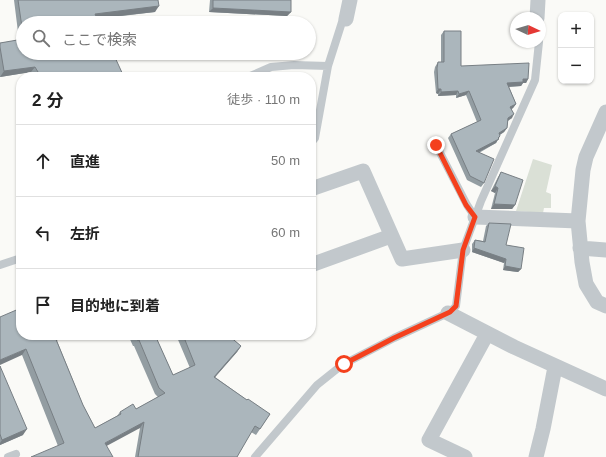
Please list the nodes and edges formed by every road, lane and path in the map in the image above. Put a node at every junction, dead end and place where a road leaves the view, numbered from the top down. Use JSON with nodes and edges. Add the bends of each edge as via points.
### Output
{"nodes":[{"id":1,"x":350,"y":0,"type":"edge"},
{"id":2,"x":538,"y":0,"type":"edge"},
{"id":3,"x":538,"y":12,"type":"edge"},
{"id":4,"x":346,"y":19,"type":"joint"},
{"id":5,"x":538,"y":48,"type":"edge"},
{"id":6,"x":328,"y":66,"type":"junction"},
{"id":7,"x":260,"y":72,"type":"edge"},
{"id":8,"x":606,"y":112,"type":"edge"},
{"id":9,"x":316,"y":132,"type":"edge"},
{"id":10,"x":436,"y":145,"type":"dead end"},
{"id":11,"x":316,"y":187,"type":"edge"},
{"id":12,"x":475,"y":217,"type":"junction"},
{"id":13,"x":578,"y":221,"type":"junction"},
{"id":14,"x":391,"y":236,"type":"junction"},
{"id":15,"x":580,"y":248,"type":"junction"},
{"id":16,"x":463,"y":250,"type":"junction"},
{"id":17,"x":606,"y":250,"type":"edge"},
{"id":18,"x":16,"y":260,"type":"edge"},
{"id":19,"x":316,"y":263,"type":"edge"},
{"id":20,"x":0,"y":265,"type":"edge"},
{"id":21,"x":606,"y":306,"type":"edge"},
{"id":22,"x":448,"y":313,"type":"junction"},
{"id":23,"x":487,"y":334,"type":"junction"},
{"id":24,"x":555,"y":367,"type":"junction"},
{"id":25,"x":606,"y":389,"type":"edge"},
{"id":26,"x":255,"y":457,"type":"edge"},
{"id":27,"x":466,"y":457,"type":"edge"},
{"id":28,"x":536,"y":457,"type":"edge"}],
"edges":[{"from":1,"to":4,"type":"street"},
{"from":2,"to":3,"type":"street"},
{"from":4,"to":6,"type":"lane","via":[[343,19]]},
{"from":5,"to":12,"type":"lane","via":[[535,80]]},
{"from":6,"to":7,"type":"lane","via":[[271,67]]},
{"from":6,"to":9,"type":"lane"},
{"from":8,"to":13,"type":"street","via":[[586,157]]},
{"from":10,"to":12,"type":"lane","via":[[466,205]]},
{"from":11,"to":14,"type":"street","via":[[363,171]]},
{"from":12,"to":13,"type":"street"},
{"from":12,"to":16,"type":"lane"},
{"from":13,"to":15,"type":"street"},
{"from":14,"to":16,"type":"street","via":[[402,259]]},
{"from":14,"to":19,"type":"street"},
{"from":15,"to":17,"type":"street"},
{"from":15,"to":21,"type":"street","via":[[586,284],[597,302]]},
{"from":16,"to":22,"type":"lane","via":[[456,306]]},
{"from":18,"to":20,"type":"lane"},
{"from":22,"to":23,"type":"street"},
{"from":22,"to":26,"type":"lane","via":[[342,365],[317,385]]},
{"from":23,"to":24,"type":"street"},
{"from":23,"to":27,"type":"street","via":[[429,440]]},
{"from":24,"to":25,"type":"street"},
{"from":24,"to":28,"type":"street"}]}
